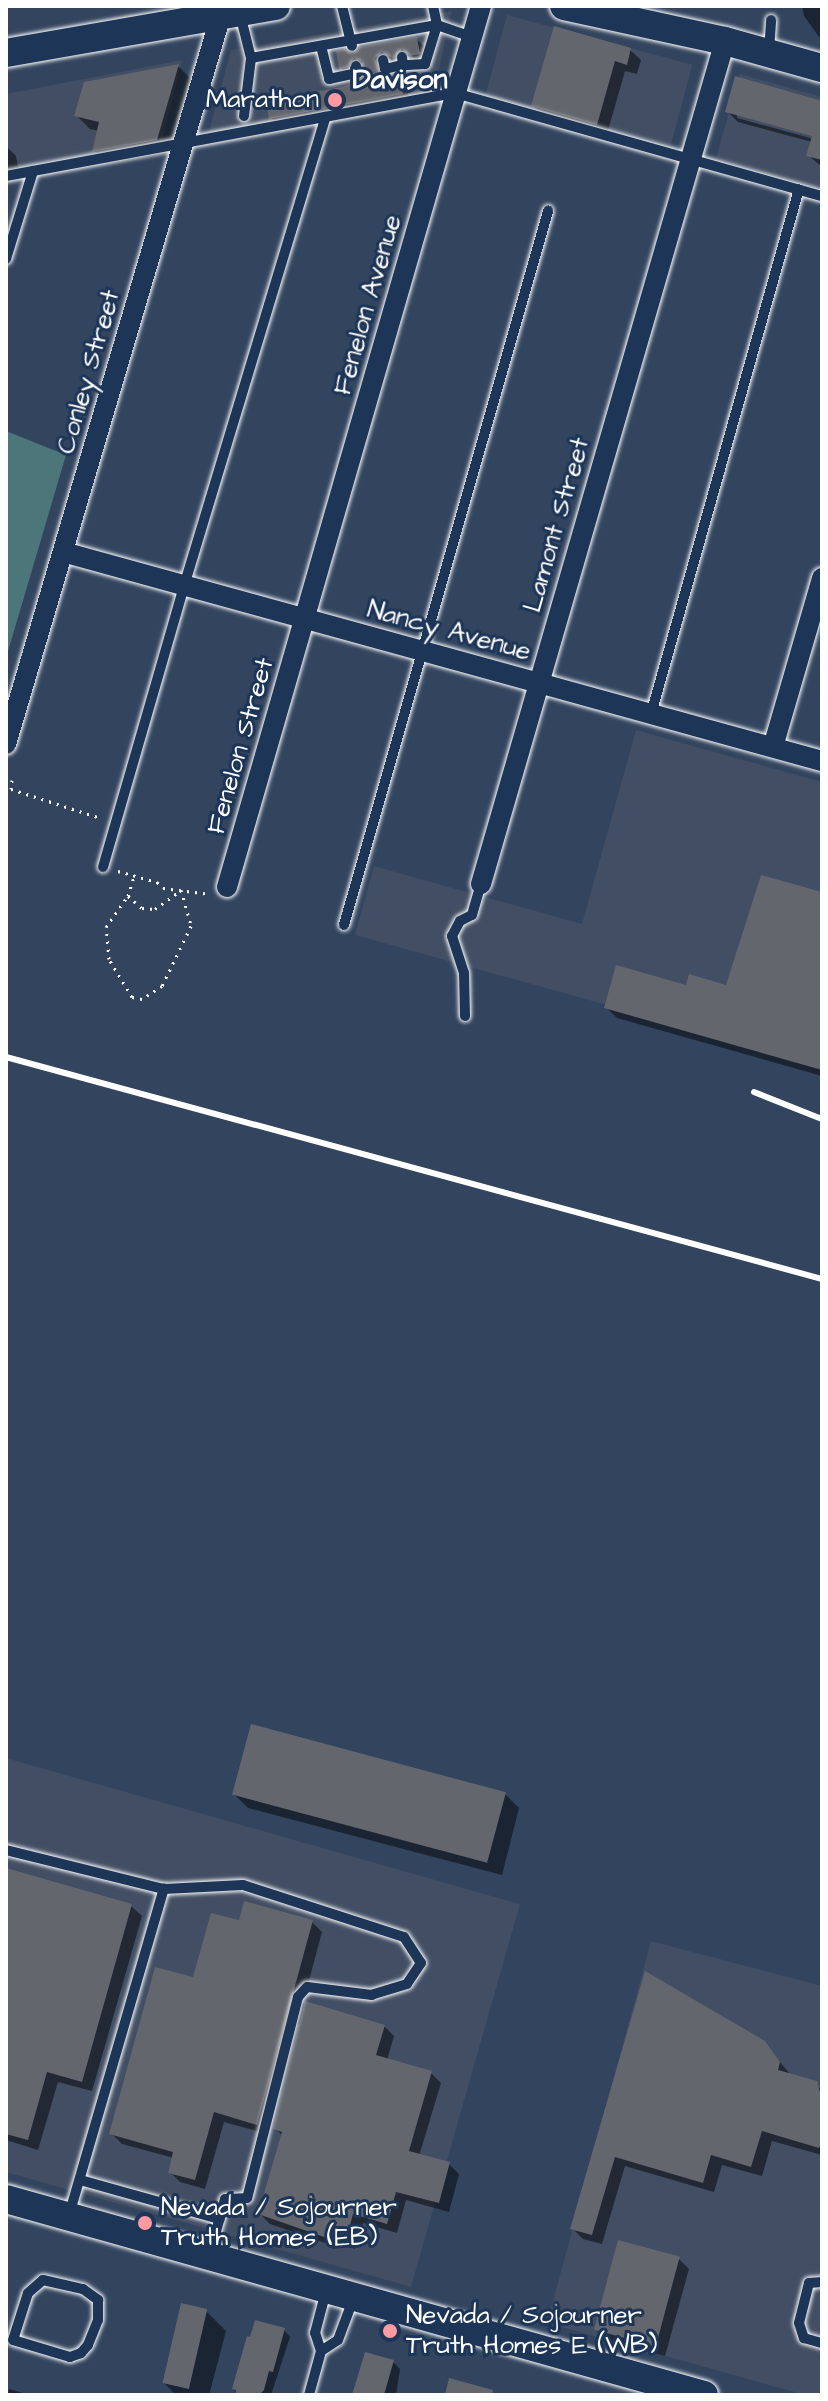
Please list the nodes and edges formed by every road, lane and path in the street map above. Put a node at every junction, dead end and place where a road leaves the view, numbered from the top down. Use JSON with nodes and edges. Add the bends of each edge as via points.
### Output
{"nodes":[{"id":1,"x":276,"y":6,"type":"edge"},
{"id":2,"x":342,"y":6,"type":"edge"},
{"id":3,"x":433,"y":6,"type":"edge"},
{"id":4,"x":481,"y":6,"type":"edge"},
{"id":5,"x":564,"y":6,"type":"edge"},
{"id":6,"x":230,"y":13,"type":"junction"},
{"id":7,"x":771,"y":20,"type":"dead end"},
{"id":8,"x":437,"y":25,"type":"junction"},
{"id":9,"x":471,"y":37,"type":"junction"},
{"id":10,"x":725,"y":41,"type":"junction"},
{"id":11,"x":351,"y":44,"type":"junction"},
{"id":12,"x":321,"y":46,"type":"junction"},
{"id":13,"x":6,"y":53,"type":"edge"},
{"id":14,"x":769,"y":53,"type":"junction"},
{"id":15,"x":251,"y":58,"type":"junction"},
{"id":16,"x":383,"y":66,"type":"dead end"},
{"id":17,"x":822,"y":68,"type":"edge"},
{"id":18,"x":358,"y":71,"type":"dead end"},
{"id":19,"x":455,"y":93,"type":"junction"},
{"id":20,"x":244,"y":116,"type":"dead end"},
{"id":21,"x":326,"y":117,"type":"junction"},
{"id":22,"x":183,"y":143,"type":"junction"},
{"id":23,"x":691,"y":159,"type":"junction"},
{"id":24,"x":33,"y":171,"type":"junction"},
{"id":25,"x":6,"y":176,"type":"edge"},
{"id":26,"x":799,"y":189,"type":"junction"},
{"id":27,"x":822,"y":196,"type":"edge"},
{"id":28,"x":548,"y":211,"type":"dead end"},
{"id":29,"x":6,"y":259,"type":"edge"},
{"id":30,"x":63,"y":552,"type":"junction"},
{"id":31,"x":822,"y":578,"type":"edge"},
{"id":32,"x":184,"y":586,"type":"junction"},
{"id":33,"x":305,"y":619,"type":"junction"},
{"id":34,"x":422,"y":651,"type":"junction"},
{"id":35,"x":539,"y":683,"type":"junction"},
{"id":36,"x":651,"y":714,"type":"junction"},
{"id":37,"x":6,"y":744,"type":"edge"},
{"id":38,"x":773,"y":747,"type":"junction"},
{"id":39,"x":822,"y":761,"type":"edge"},
{"id":40,"x":6,"y":778,"type":"edge"},
{"id":41,"x":116,"y":823,"type":"junction"},
{"id":42,"x":103,"y":867,"type":"joint"},
{"id":43,"x":134,"y":876,"type":"junction"},
{"id":44,"x":481,"y":884,"type":"joint"},
{"id":45,"x":227,"y":887,"type":"joint"},
{"id":46,"x":181,"y":890,"type":"junction"},
{"id":47,"x":128,"y":896,"type":"junction"},
{"id":48,"x":344,"y":925,"type":"dead end"},
{"id":49,"x":465,"y":1016,"type":"dead end"},
{"id":50,"x":6,"y":1850,"type":"edge"},
{"id":51,"x":164,"y":1889,"type":"junction"},
{"id":52,"x":80,"y":2180,"type":"junction"},
{"id":53,"x":6,"y":2199,"type":"edge"},
{"id":54,"x":69,"y":2217,"type":"junction"},
{"id":55,"x":220,"y":2219,"type":"junction"},
{"id":56,"x":209,"y":2256,"type":"junction"},
{"id":57,"x":822,"y":2282,"type":"edge"},
{"id":58,"x":326,"y":2289,"type":"junction"},
{"id":59,"x":354,"y":2297,"type":"junction"},
{"id":60,"x":10,"y":2338,"type":"edge"},
{"id":61,"x":822,"y":2343,"type":"edge"},
{"id":62,"x":321,"y":2351,"type":"junction"},
{"id":63,"x":309,"y":2395,"type":"edge"},
{"id":64,"x":704,"y":2395,"type":"edge"}],
"edges":[{"from":1,"to":6,"type":"street"},
{"from":2,"to":11,"type":"lane"},
{"from":3,"to":8,"type":"lane"},
{"from":4,"to":9,"type":"street","name":"Fenelon Avenue"},
{"from":5,"to":10,"type":"street"},
{"from":6,"to":13,"type":"street"},
{"from":6,"to":15,"type":"lane"},
{"from":6,"to":22,"type":"street","name":"Conley Street"},
{"from":7,"to":14,"type":"lane"},
{"from":8,"to":9,"type":"lane"},
{"from":8,"to":11,"type":"lane"},
{"from":8,"to":16,"type":"lane","via":[[425,64],[402,61]]},
{"from":9,"to":19,"type":"street","name":"Fenelon Avenue"},
{"from":10,"to":14,"type":"street"},
{"from":10,"to":23,"type":"street","name":"Lamont Street"},
{"from":11,"to":12,"type":"lane"},
{"from":12,"to":15,"type":"lane"},
{"from":12,"to":18,"type":"lane","via":[[329,79]]},
{"from":14,"to":17,"type":"street"},
{"from":15,"to":20,"type":"lane"},
{"from":19,"to":21,"type":"lane"},
{"from":19,"to":23,"type":"lane"},
{"from":19,"to":33,"type":"street","name":"Fenelon Avenue"},
{"from":21,"to":22,"type":"lane"},
{"from":21,"to":32,"type":"lane"},
{"from":22,"to":24,"type":"lane"},
{"from":22,"to":30,"type":"street","name":"Conley Street"},
{"from":23,"to":26,"type":"lane"},
{"from":23,"to":35,"type":"street","name":"Lamont Street"},
{"from":24,"to":25,"type":"lane"},
{"from":24,"to":29,"type":"lane"},
{"from":26,"to":27,"type":"lane"},
{"from":26,"to":36,"type":"lane"},
{"from":28,"to":34,"type":"lane"},
{"from":30,"to":32,"type":"street","name":"Nancy Avenue"},
{"from":30,"to":37,"type":"street","name":"Conley Street"},
{"from":31,"to":38,"type":"street"},
{"from":32,"to":33,"type":"street","name":"Nancy Avenue"},
{"from":32,"to":41,"type":"lane"},
{"from":33,"to":34,"type":"street","name":"Nancy Avenue"},
{"from":33,"to":45,"type":"street","name":"Fenelon Street"},
{"from":34,"to":35,"type":"street","name":"Nancy Avenue"},
{"from":34,"to":48,"type":"lane"},
{"from":35,"to":36,"type":"street","name":"Nancy Avenue"},
{"from":35,"to":44,"type":"street","name":"Lamont Street"},
{"from":36,"to":38,"type":"street","name":"Nancy Avenue"},
{"from":38,"to":39,"type":"street","name":"Nancy Avenue"},
{"from":40,"to":41,"type":"path","via":[[12,780],[11,789]]},
{"from":41,"to":42,"type":"lane"},
{"from":42,"to":43,"type":"path"},
{"from":43,"to":46,"type":"path"},
{"from":43,"to":47,"type":"path"},
{"from":44,"to":49,"type":"lane","name":"Lamont Street","via":[[472,915],[460,921],[452,936],[464,973]]},
{"from":45,"to":46,"type":"path","via":[[209,894]]},
{"from":46,"to":47,"type":"path","via":[[155,909],[142,908]]},
{"from":46,"to":47,"type":"path","via":[[191,926],[185,944],[162,986],[142,999],[132,997],[109,959],[106,927]]},
{"from":50,"to":51,"type":"lane"},
{"from":51,"to":52,"type":"lane"},
{"from":51,"to":55,"type":"lane","via":[[243,1885],[404,1937],[421,1963],[407,1984],[372,1995],[307,1987],[298,1997],[247,2198],[225,2199]]},
{"from":52,"to":54,"type":"lane"},
{"from":52,"to":55,"type":"lane"},
{"from":53,"to":54,"type":"street"},
{"from":54,"to":56,"type":"street"},
{"from":55,"to":56,"type":"lane"},
{"from":56,"to":58,"type":"street"},
{"from":57,"to":61,"type":"lane","via":[[809,2283],[799,2323],[804,2338]]},
{"from":58,"to":59,"type":"street"},
{"from":58,"to":62,"type":"lane","via":[[315,2333]]},
{"from":59,"to":62,"type":"lane","via":[[338,2340]]},
{"from":59,"to":64,"type":"street"},
{"from":60,"to":60,"type":"lane","via":[[37,2282],[56,2281],[98,2300],[98,2320],[81,2353],[70,2357]]},
{"from":62,"to":63,"type":"lane"}]}
